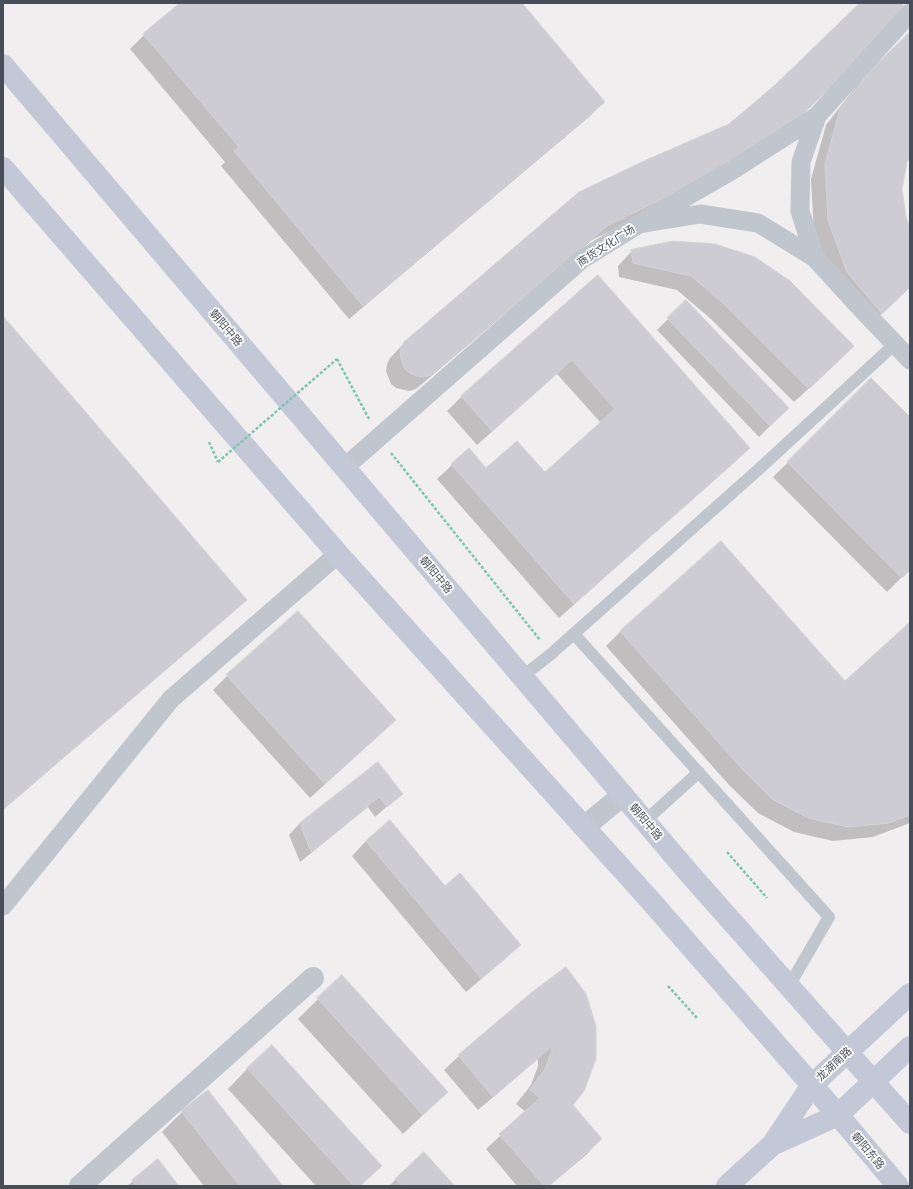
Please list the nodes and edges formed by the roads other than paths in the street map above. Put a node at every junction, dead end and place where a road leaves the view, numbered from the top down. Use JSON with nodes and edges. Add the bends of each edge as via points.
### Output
{"nodes":[{"id":1,"x":910,"y":13,"type":"edge"},
{"id":2,"x":3,"y":65,"type":"edge"},
{"id":3,"x":817,"y":116,"type":"junction"},
{"id":4,"x":3,"y":168,"type":"edge"},
{"id":5,"x":639,"y":224,"type":"junction"},
{"id":6,"x":815,"y":258,"type":"junction"},
{"id":7,"x":895,"y":344,"type":"junction"},
{"id":8,"x":910,"y":360,"type":"edge"},
{"id":9,"x":344,"y":467,"type":"junction"},
{"id":10,"x":338,"y":554,"type":"junction"},
{"id":11,"x":574,"y":634,"type":"junction"},
{"id":12,"x":522,"y":677,"type":"junction"},
{"id":13,"x":698,"y":772,"type":"junction"},
{"id":14,"x":622,"y":794,"type":"junction"},
{"id":15,"x":645,"y":821,"type":"junction"},
{"id":16,"x":584,"y":827,"type":"junction"},
{"id":17,"x":3,"y":906,"type":"edge"},
{"id":18,"x":313,"y":978,"type":"dead end"},
{"id":19,"x":789,"y":986,"type":"junction"},
{"id":20,"x":910,"y":994,"type":"edge"},
{"id":21,"x":910,"y":1047,"type":"edge"},
{"id":22,"x":848,"y":1052,"type":"junction"},
{"id":23,"x":874,"y":1081,"type":"junction"},
{"id":24,"x":812,"y":1085,"type":"junction"},
{"id":25,"x":838,"y":1115,"type":"junction"},
{"id":26,"x":910,"y":1123,"type":"edge"},
{"id":27,"x":772,"y":1145,"type":"junction"},
{"id":28,"x":80,"y":1186,"type":"edge"},
{"id":29,"x":727,"y":1186,"type":"edge"},
{"id":30,"x":898,"y":1186,"type":"edge"}],
"edges":[{"from":1,"to":3,"type":"street"},
{"from":2,"to":9,"type":"main road","name":"朝阳中路"},
{"from":3,"to":5,"type":"street","via":[[731,171]]},
{"from":3,"to":6,"type":"street","via":[[801,162],[800,204]]},
{"from":4,"to":10,"type":"main road"},
{"from":5,"to":6,"type":"street","name":"商货文化广场","via":[[700,214],[758,223]]},
{"from":5,"to":9,"type":"street","name":"商货文化广场","via":[[581,260]]},
{"from":6,"to":7,"type":"street","name":"商货文化广场"},
{"from":7,"to":8,"type":"street","name":"商货文化广场"},
{"from":7,"to":11,"type":"lane"},
{"from":9,"to":12,"type":"main road","name":"朝阳中路"},
{"from":10,"to":16,"type":"main road"},
{"from":10,"to":17,"type":"street","via":[[171,699]]},
{"from":11,"to":12,"type":"lane"},
{"from":11,"to":13,"type":"lane"},
{"from":12,"to":14,"type":"main road","name":"朝阳中路"},
{"from":13,"to":15,"type":"lane"},
{"from":13,"to":19,"type":"lane","via":[[829,917]]},
{"from":14,"to":15,"type":"main road","name":"朝阳中路"},
{"from":14,"to":16,"type":"street"},
{"from":15,"to":19,"type":"main road","name":"朝阳中路"},
{"from":16,"to":24,"type":"main road"},
{"from":18,"to":28,"type":"street"},
{"from":19,"to":22,"type":"main road","name":"朝阳中路"},
{"from":20,"to":22,"type":"main road","name":"龙湖南路"},
{"from":21,"to":23,"type":"main road","name":"龙湖南路"},
{"from":22,"to":23,"type":"main road","name":"朝阳中路"},
{"from":22,"to":24,"type":"main road","name":"龙湖南路"},
{"from":23,"to":25,"type":"main road","name":"龙湖南路"},
{"from":23,"to":26,"type":"main road"},
{"from":24,"to":25,"type":"main road"},
{"from":24,"to":27,"type":"main road","name":"龙湖南路"},
{"from":25,"to":27,"type":"main road","name":"龙湖南路"},
{"from":25,"to":30,"type":"main road","name":"朝阳东路"},
{"from":27,"to":29,"type":"main road","name":"龙湖南路"}]}
